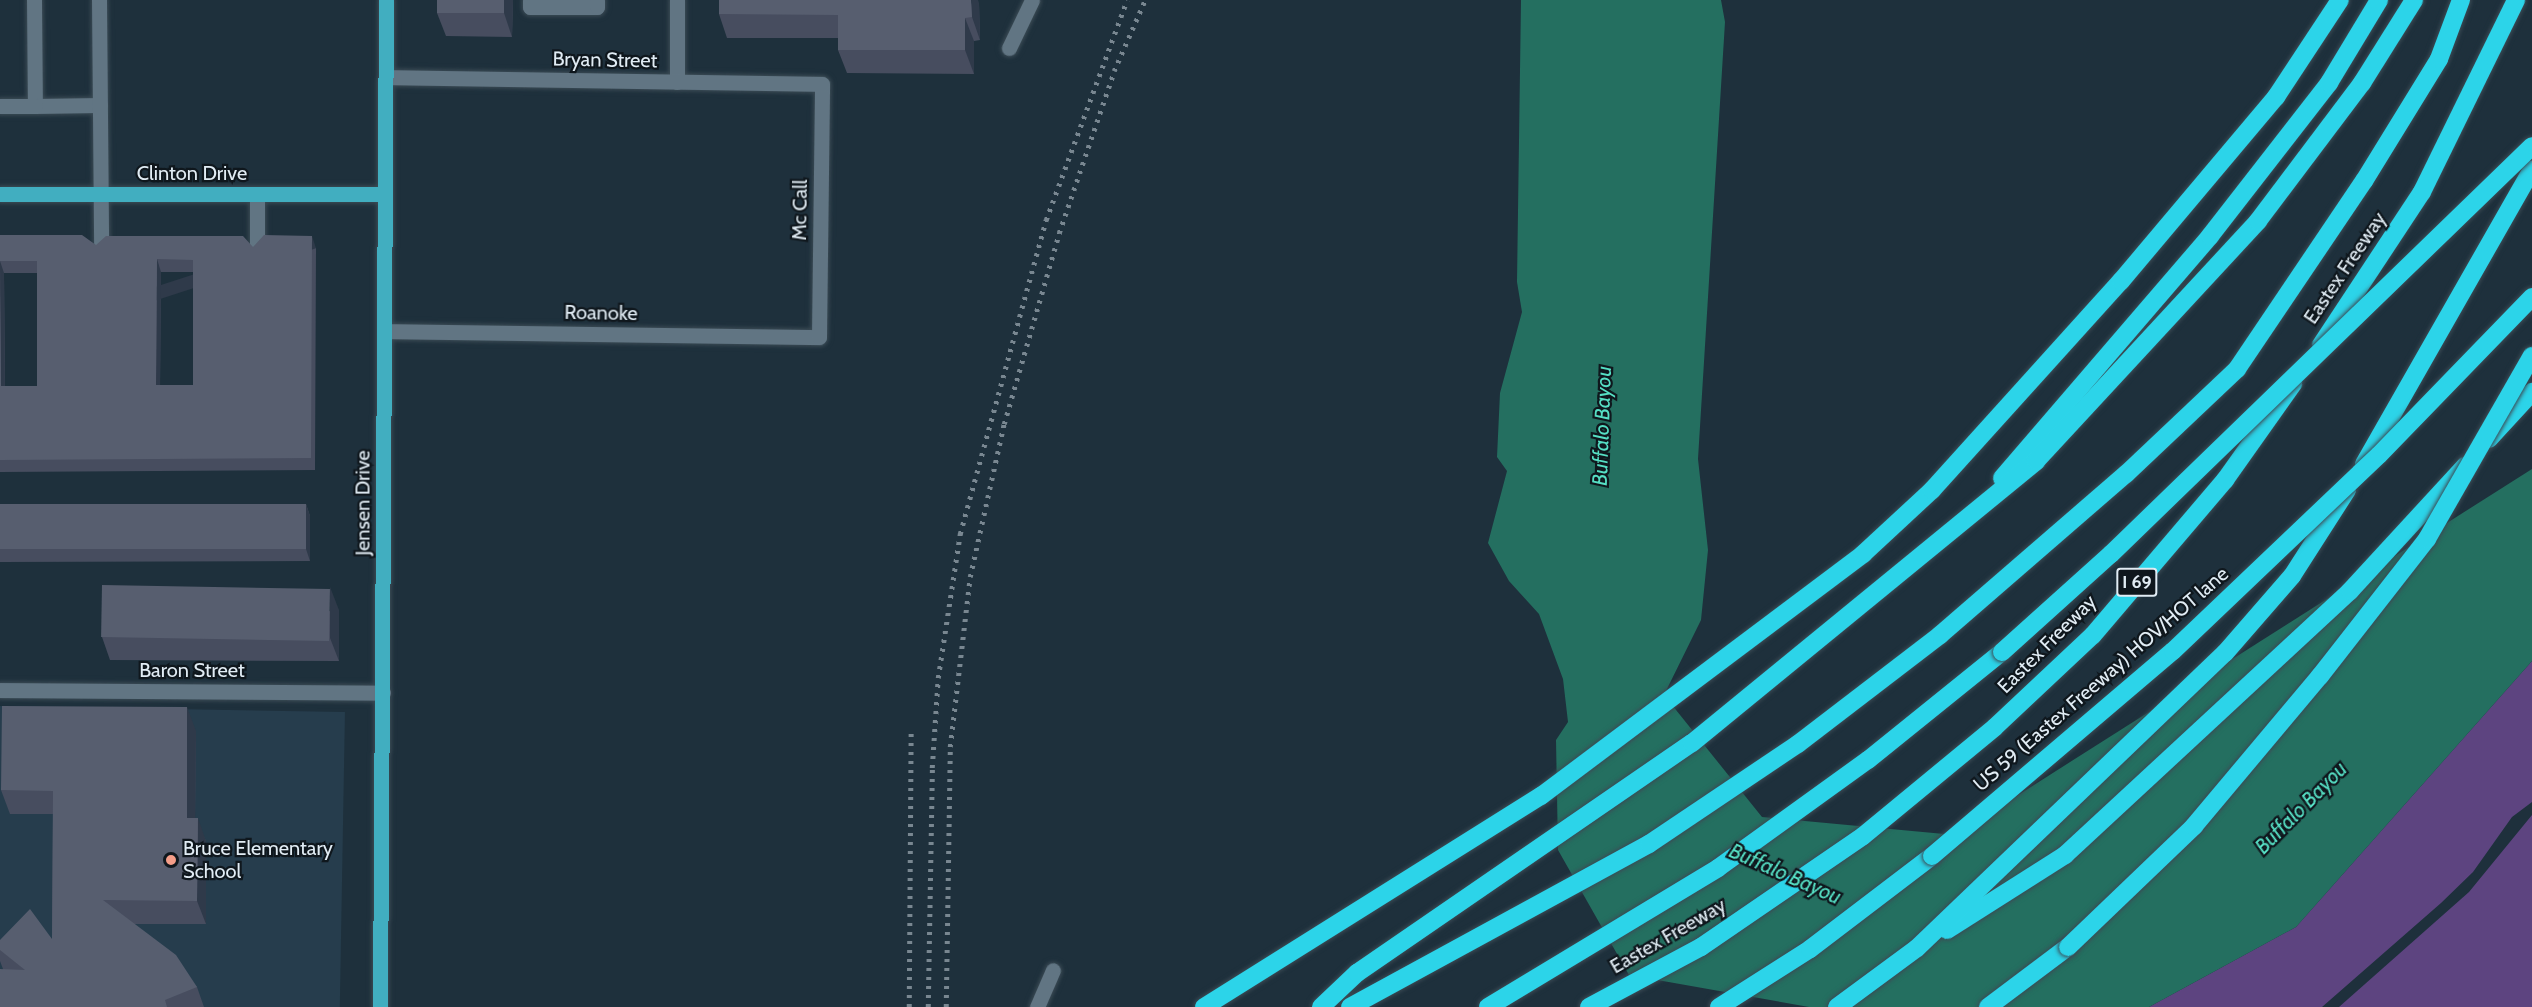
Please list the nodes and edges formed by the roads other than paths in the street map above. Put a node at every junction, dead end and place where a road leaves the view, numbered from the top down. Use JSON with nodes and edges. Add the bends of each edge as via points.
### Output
{"nodes":[{"id":1,"x":33,"y":0,"type":"edge"},
{"id":2,"x":99,"y":0,"type":"edge"},
{"id":3,"x":386,"y":0,"type":"edge"},
{"id":4,"x":530,"y":0,"type":"edge"},
{"id":5,"x":597,"y":0,"type":"edge"},
{"id":6,"x":677,"y":0,"type":"edge"},
{"id":7,"x":2340,"y":0,"type":"edge"},
{"id":8,"x":2379,"y":0,"type":"edge"},
{"id":9,"x":2414,"y":0,"type":"edge"},
{"id":10,"x":2461,"y":0,"type":"edge"},
{"id":11,"x":2516,"y":0,"type":"edge"},
{"id":12,"x":1028,"y":1,"type":"edge"},
{"id":13,"x":1009,"y":48,"type":"dead end"},
{"id":14,"x":386,"y":78,"type":"junction"},
{"id":15,"x":677,"y":82,"type":"junction"},
{"id":16,"x":822,"y":84,"type":"joint"},
{"id":17,"x":100,"y":105,"type":"junction"},
{"id":18,"x":0,"y":106,"type":"edge"},
{"id":19,"x":35,"y":106,"type":"junction"},
{"id":20,"x":2532,"y":146,"type":"edge"},
{"id":21,"x":2532,"y":170,"type":"edge"},
{"id":22,"x":0,"y":194,"type":"edge"},
{"id":23,"x":101,"y":194,"type":"junction"},
{"id":24,"x":257,"y":194,"type":"junction"},
{"id":25,"x":384,"y":194,"type":"junction"},
{"id":26,"x":101,"y":247,"type":"edge"},
{"id":27,"x":257,"y":249,"type":"edge"},
{"id":28,"x":2532,"y":297,"type":"edge"},
{"id":29,"x":384,"y":331,"type":"junction"},
{"id":30,"x":819,"y":337,"type":"joint"},
{"id":31,"x":2532,"y":356,"type":"edge"},
{"id":32,"x":2532,"y":392,"type":"edge"},
{"id":33,"x":1981,"y":501,"type":"junction"},
{"id":34,"x":0,"y":690,"type":"edge"},
{"id":35,"x":383,"y":693,"type":"junction"},
{"id":36,"x":2068,"y":946,"type":"junction"},
{"id":37,"x":1917,"y":948,"type":"junction"},
{"id":38,"x":1053,"y":970,"type":"dead end"},
{"id":39,"x":380,"y":1007,"type":"edge"},
{"id":40,"x":1037,"y":1007,"type":"edge"},
{"id":41,"x":1204,"y":1007,"type":"edge"},
{"id":42,"x":1321,"y":1007,"type":"edge"},
{"id":43,"x":1350,"y":1007,"type":"edge"},
{"id":44,"x":1488,"y":1007,"type":"edge"},
{"id":45,"x":1589,"y":1007,"type":"edge"},
{"id":46,"x":1719,"y":1007,"type":"edge"},
{"id":47,"x":1837,"y":1007,"type":"edge"},
{"id":48,"x":1988,"y":1007,"type":"edge"},
{"id":49,"x":2005,"y":1007,"type":"edge"}],
"edges":[{"from":1,"to":19,"type":"street"},
{"from":2,"to":17,"type":"street"},
{"from":3,"to":14,"type":"main road","name":"Jensen Drive"},
{"from":4,"to":5,"type":"street","via":[[530,7],[597,7]]},
{"from":6,"to":15,"type":"street"},
{"from":7,"to":41,"type":"highway","via":[[2276,97],[2121,281],[1932,490],[1863,554],[1541,796]]},
{"from":8,"to":33,"type":"highway","via":[[2329,83],[2210,236]]},
{"from":9,"to":33,"type":"highway","via":[[2362,83],[2258,221],[2037,461]]},
{"from":10,"to":43,"type":"highway","via":[[2433,70],[2237,369],[2126,474],[1940,635],[1798,744],[1649,844]]},
{"from":11,"to":45,"type":"highway","name":"Eastex Freeway","number":"I 69","bridge":true,"via":[[2422,192],[2343,314],[2225,480],[2093,635],[1995,727],[1863,836],[1701,948]]},
{"from":12,"to":13,"type":"street"},
{"from":14,"to":15,"type":"street","name":"Bryan Street"},
{"from":14,"to":25,"type":"main road","name":"Jensen Drive"},
{"from":15,"to":16,"type":"street","name":"Bryan Street"},
{"from":16,"to":30,"type":"street","name":"Mc Call"},
{"from":17,"to":19,"type":"street"},
{"from":17,"to":23,"type":"street"},
{"from":18,"to":19,"type":"street"},
{"from":20,"to":44,"type":"highway","bridge":true,"via":[[2111,554],[2002,652],[1868,760],[1718,868]]},
{"from":21,"to":37,"type":"highway","bridge":true,"via":[[2422,355],[2385,432],[2292,576],[2217,662]]},
{"from":22,"to":23,"type":"main road","name":"Clinton Drive"},
{"from":23,"to":24,"type":"main road","name":"Clinton Drive"},
{"from":23,"to":26,"type":"street"},
{"from":24,"to":25,"type":"main road","name":"Clinton Drive"},
{"from":24,"to":27,"type":"street"},
{"from":25,"to":29,"type":"main road","name":"Jensen Drive"},
{"from":28,"to":46,"type":"highway","name":"US 59 (Eastex Freeway) HOV/HOT lane","bridge":true,"via":[[2379,455],[2173,651],[1932,856],[1810,949]]},
{"from":29,"to":30,"type":"street","name":"Roanoke"},
{"from":29,"to":35,"type":"main road","name":"Jensen Drive"},
{"from":31,"to":36,"type":"highway","bridge":true,"via":[[2427,539],[2328,667],[2194,826]]},
{"from":32,"to":37,"type":"highway","bridge":true,"via":[[2350,591],[2116,809],[2065,855]]},
{"from":33,"to":42,"type":"highway","via":[[1891,583],[1692,743],[1376,960]]},
{"from":34,"to":35,"type":"street","name":"Baron Street"},
{"from":35,"to":39,"type":"main road","name":"Jensen Drive"},
{"from":36,"to":48,"type":"highway"},
{"from":36,"to":49,"type":"highway"},
{"from":37,"to":47,"type":"highway"},
{"from":38,"to":40,"type":"street"}]}
